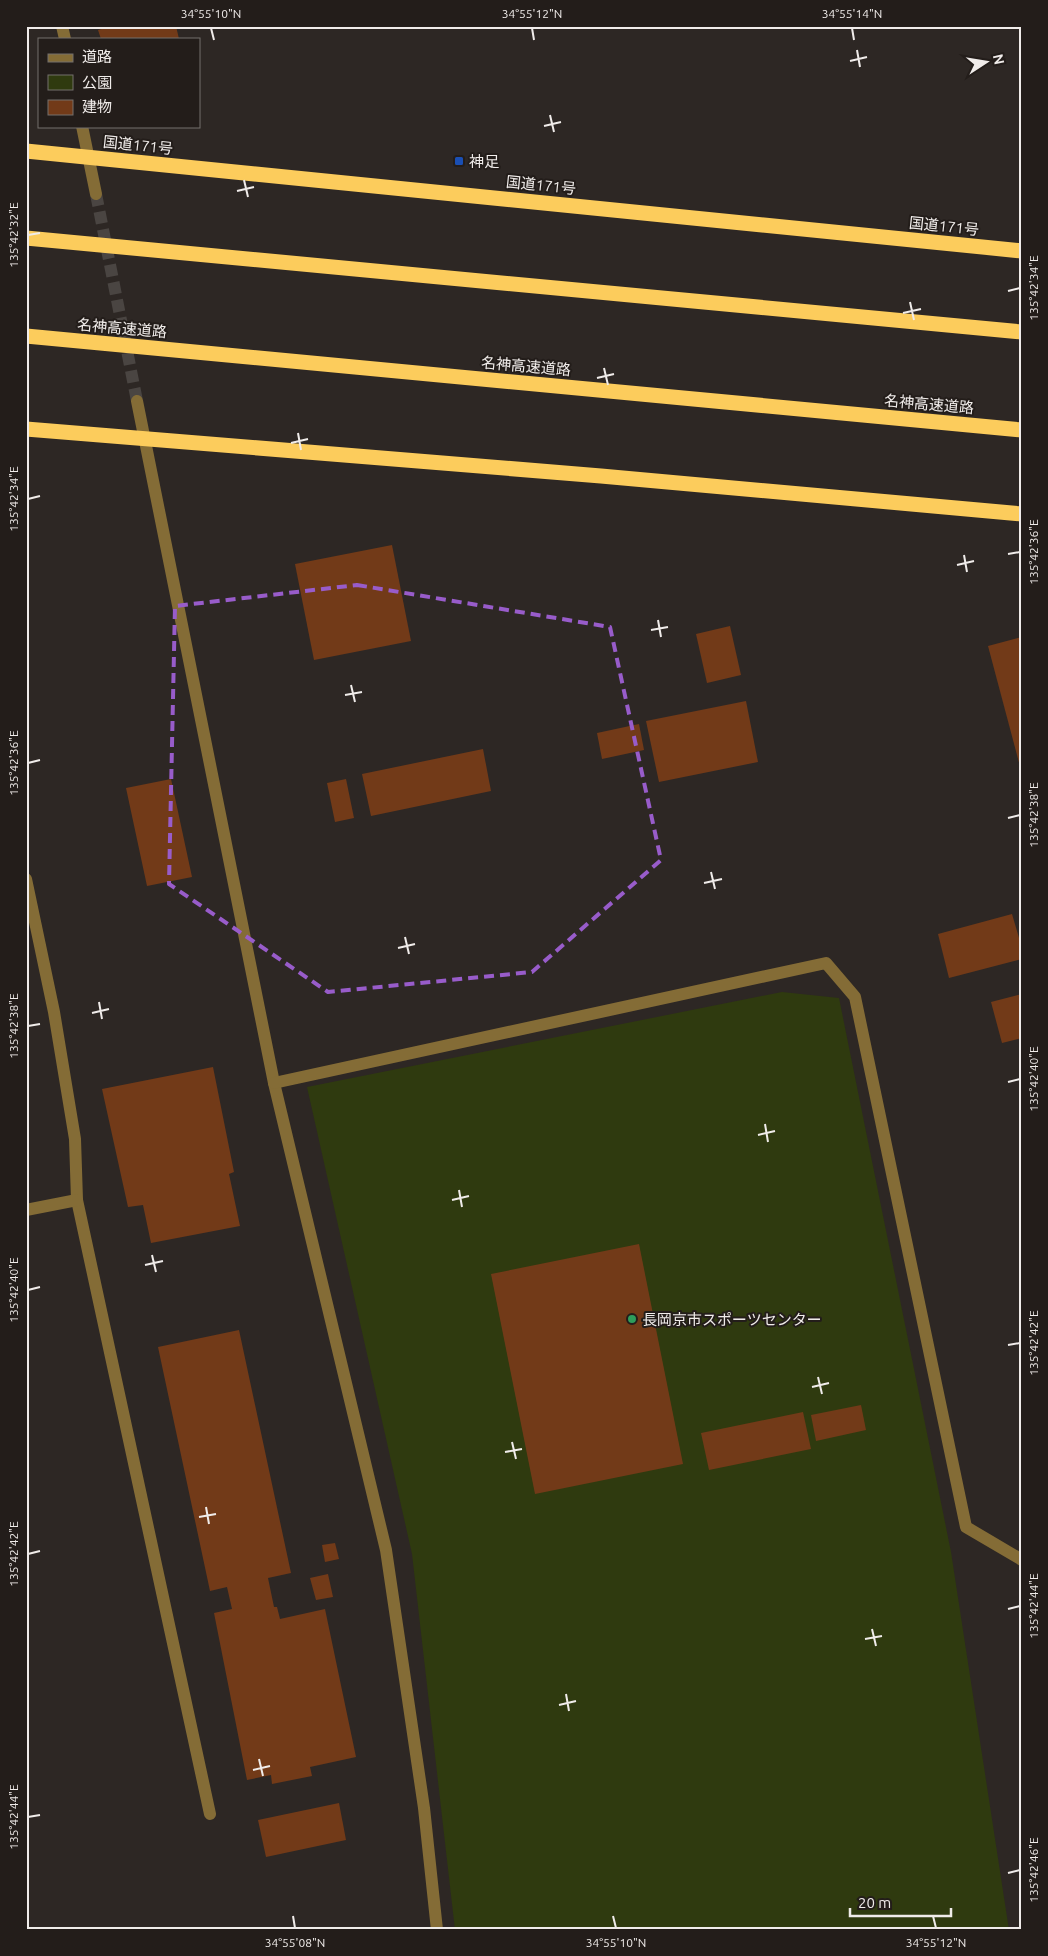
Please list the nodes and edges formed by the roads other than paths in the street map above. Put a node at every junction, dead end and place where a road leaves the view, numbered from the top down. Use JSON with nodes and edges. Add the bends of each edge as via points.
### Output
{"nodes":[{"id":1,"x":82,"y":128,"type":"edge"},
{"id":2,"x":26,"y":151,"type":"edge"},
{"id":3,"x":88,"y":157,"type":"junction"},
{"id":4,"x":96,"y":194,"type":"tunnel mouth"},
{"id":5,"x":26,"y":238,"type":"edge"},
{"id":6,"x":1022,"y":251,"type":"edge"},
{"id":7,"x":1022,"y":332,"type":"edge"},
{"id":8,"x":26,"y":336,"type":"edge"},
{"id":9,"x":137,"y":401,"type":"tunnel mouth"},
{"id":10,"x":26,"y":429,"type":"edge"},
{"id":11,"x":1022,"y":430,"type":"edge"},
{"id":12,"x":145,"y":439,"type":"junction"},
{"id":13,"x":1022,"y":514,"type":"edge"},
{"id":14,"x":26,"y":879,"type":"edge"},
{"id":15,"x":274,"y":1083,"type":"junction"},
{"id":16,"x":77,"y":1200,"type":"junction"},
{"id":17,"x":26,"y":1210,"type":"edge"},
{"id":18,"x":1022,"y":1560,"type":"edge"},
{"id":19,"x":210,"y":1814,"type":"dead end"},
{"id":20,"x":437,"y":1930,"type":"edge"}],
"edges":[{"from":1,"to":3,"type":"street"},
{"from":2,"to":3,"type":"highway","name":"国道171号"},
{"from":3,"to":4,"type":"street"},
{"from":3,"to":6,"type":"highway","name":"国道171号"},
{"from":5,"to":7,"type":"highway"},
{"from":8,"to":11,"type":"highway","name":"名神高速道路"},
{"from":9,"to":12,"type":"street"},
{"from":10,"to":12,"type":"highway"},
{"from":12,"to":13,"type":"highway"},
{"from":12,"to":15,"type":"street"},
{"from":14,"to":16,"type":"street","via":[[54,1012],[73,1129]]},
{"from":15,"to":18,"type":"street","via":[[826,963],[855,997],[966,1527]]},
{"from":15,"to":20,"type":"street","via":[[386,1550],[424,1808]]},
{"from":16,"to":17,"type":"street"},
{"from":16,"to":19,"type":"street"}]}
